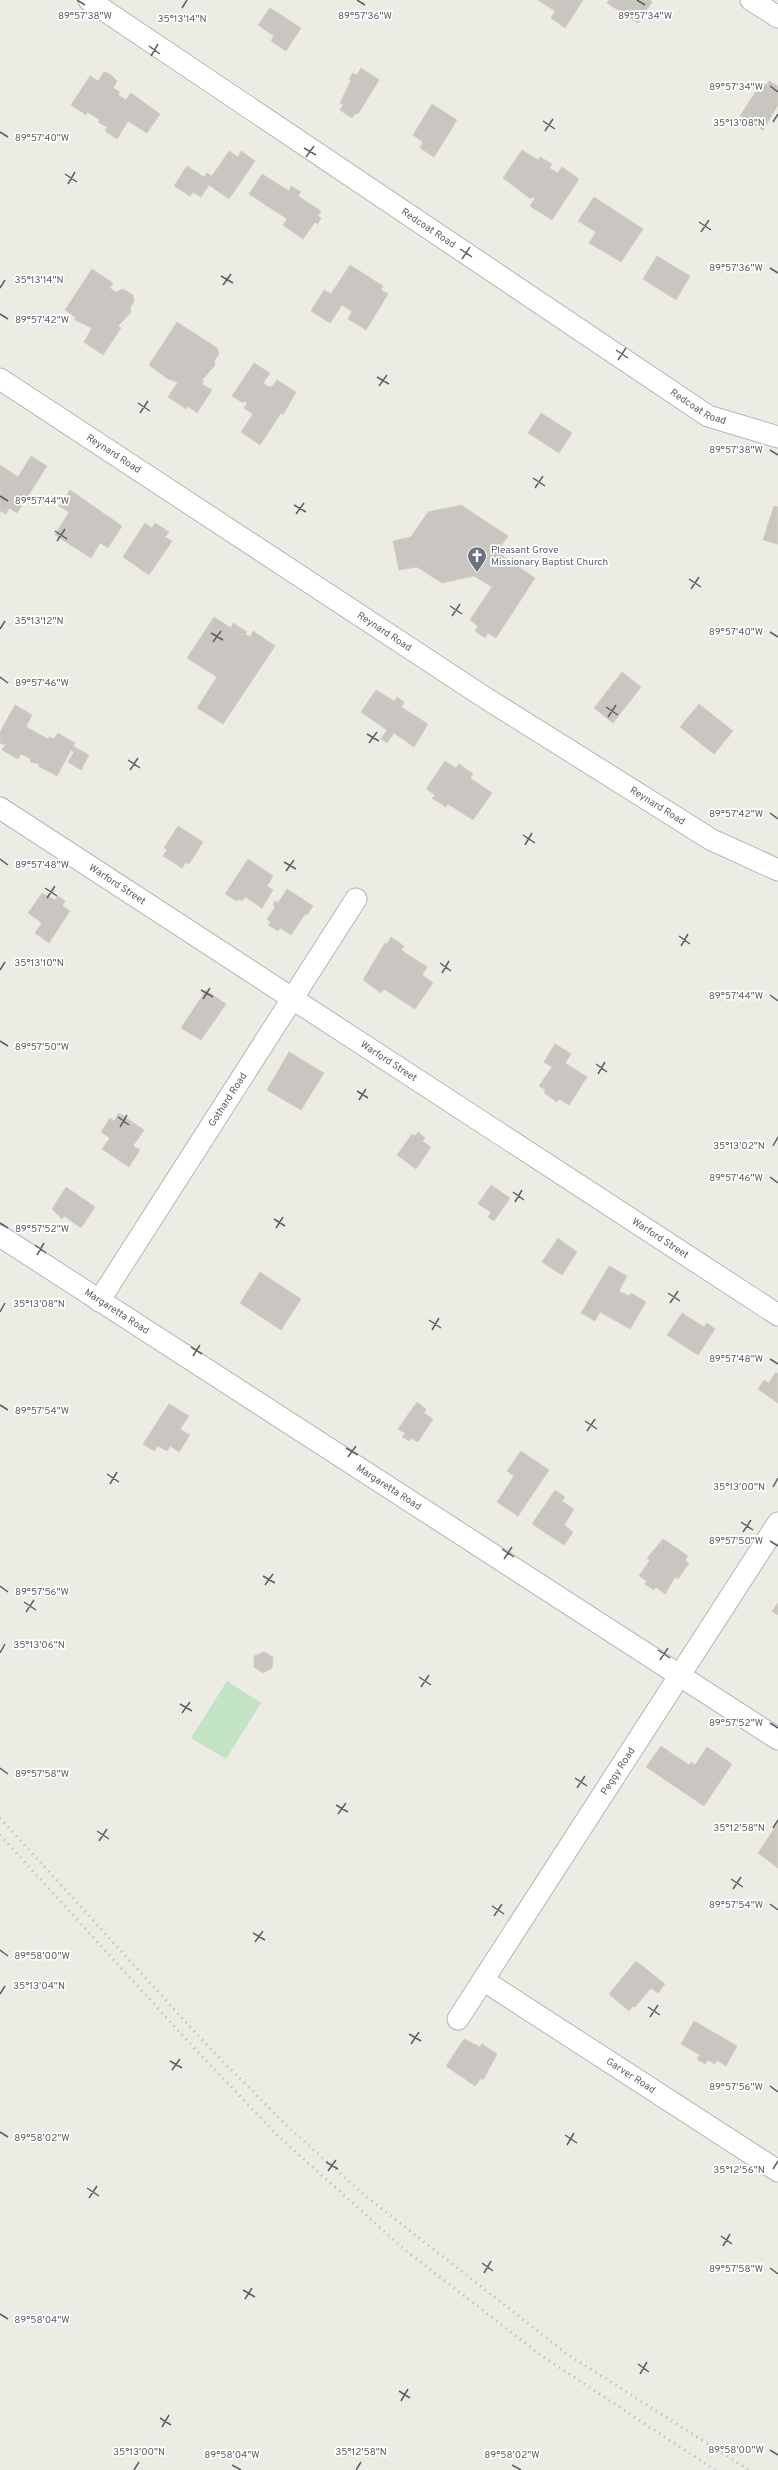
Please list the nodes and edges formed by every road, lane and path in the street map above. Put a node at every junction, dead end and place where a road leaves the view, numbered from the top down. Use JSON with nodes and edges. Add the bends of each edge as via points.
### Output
{"nodes":[{"id":1,"x":89,"y":0,"type":"edge"},
{"id":2,"x":751,"y":0,"type":"edge"},
{"id":3,"x":778,"y":17,"type":"edge"},
{"id":4,"x":0,"y":379,"type":"edge"},
{"id":5,"x":778,"y":437,"type":"edge"},
{"id":6,"x":0,"y":808,"type":"edge"},
{"id":7,"x":778,"y":870,"type":"edge"},
{"id":8,"x":356,"y":899,"type":"dead end"},
{"id":9,"x":291,"y":998,"type":"junction"},
{"id":10,"x":0,"y":1236,"type":"edge"},
{"id":11,"x":99,"y":1301,"type":"junction"},
{"id":12,"x":778,"y":1315,"type":"edge"},
{"id":13,"x":778,"y":1523,"type":"edge"},
{"id":14,"x":679,"y":1674,"type":"junction"},
{"id":15,"x":778,"y":1739,"type":"edge"},
{"id":16,"x":483,"y":1980,"type":"junction"},
{"id":17,"x":458,"y":2019,"type":"dead end"},
{"id":18,"x":778,"y":2171,"type":"edge"}],
"edges":[{"from":1,"to":5,"type":"street","name":"Redcoat Road","via":[[708,416]]},
{"from":2,"to":3,"type":"street"},
{"from":4,"to":7,"type":"street","name":"Reynard Road","via":[[484,697],[712,840]]},
{"from":6,"to":9,"type":"street","name":"Warford Street"},
{"from":8,"to":9,"type":"street","name":"Gothard Road"},
{"from":9,"to":11,"type":"street","name":"Gothard Road"},
{"from":9,"to":12,"type":"street","name":"Warford Street"},
{"from":10,"to":11,"type":"street","name":"Margaretta Road"},
{"from":11,"to":14,"type":"street","name":"Margaretta Road"},
{"from":13,"to":14,"type":"street","name":"Peggy Road"},
{"from":14,"to":15,"type":"street","name":"Margaretta Road"},
{"from":14,"to":16,"type":"street","name":"Peggy Road"},
{"from":16,"to":17,"type":"street","name":"Peggy Road"},
{"from":16,"to":18,"type":"street","name":"Garver Road"}]}
